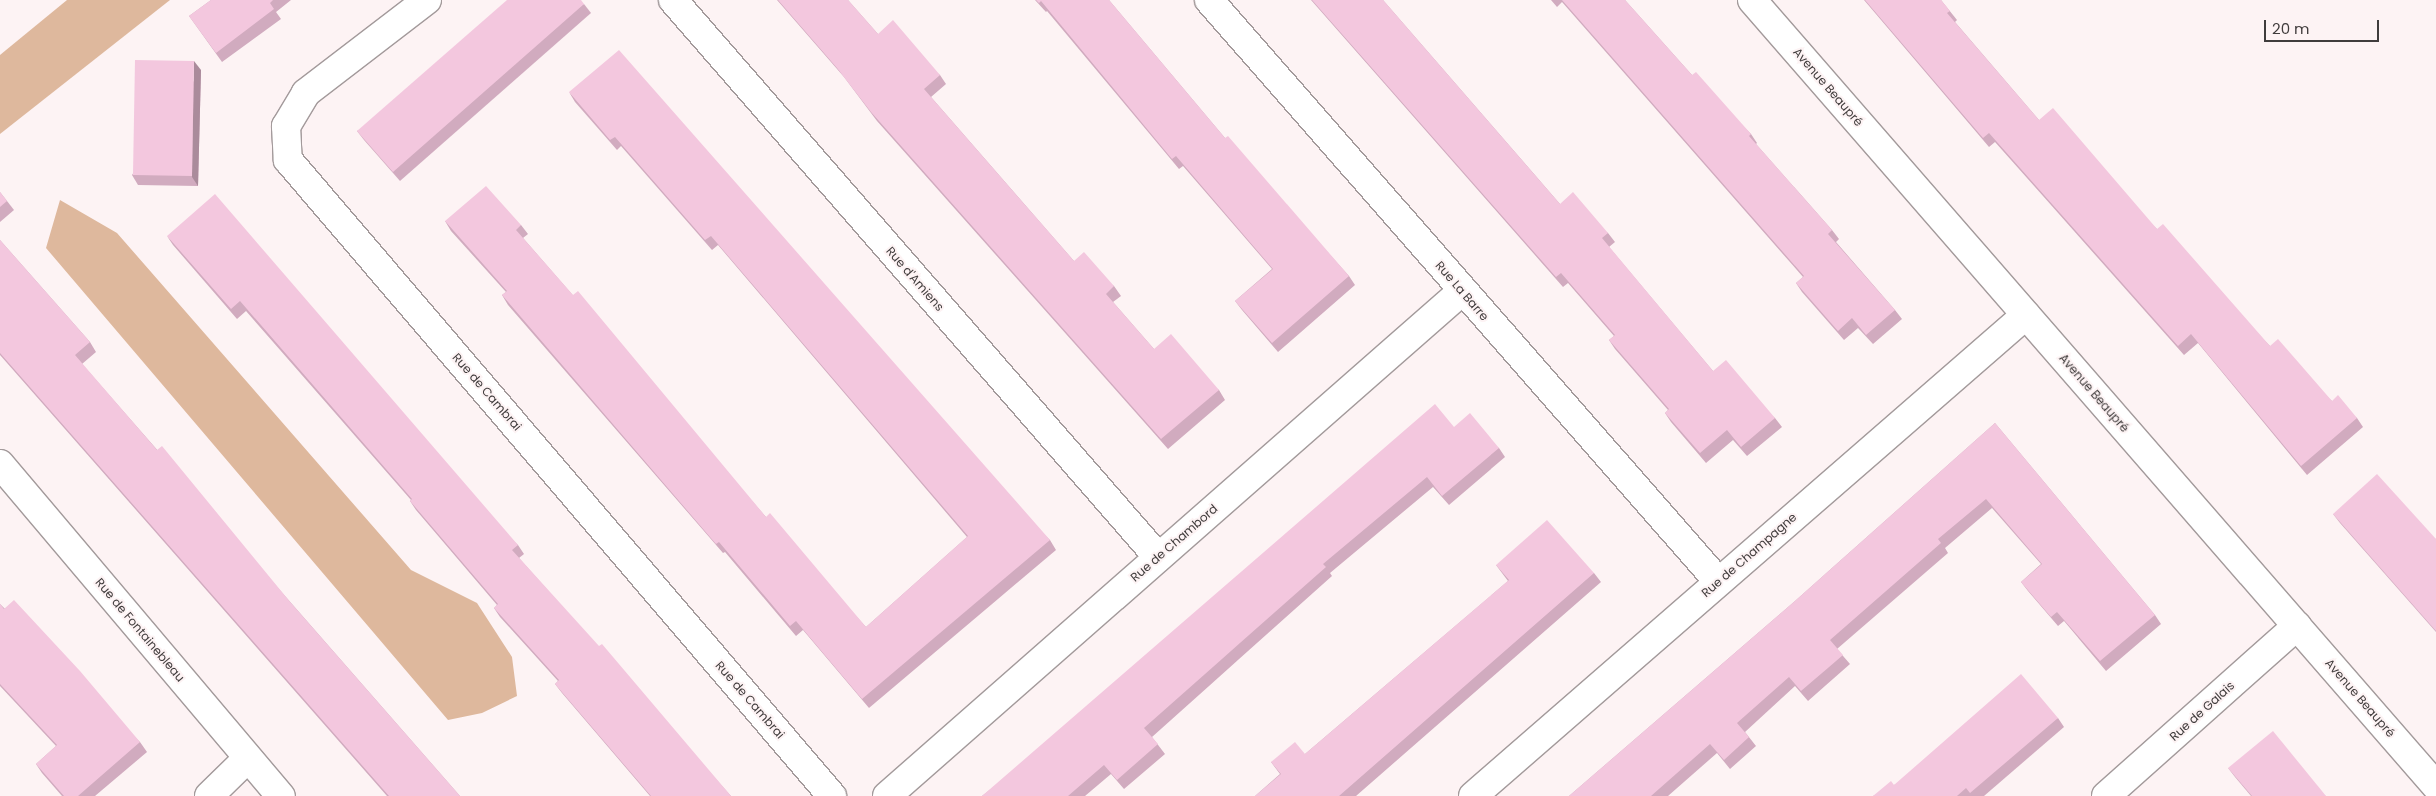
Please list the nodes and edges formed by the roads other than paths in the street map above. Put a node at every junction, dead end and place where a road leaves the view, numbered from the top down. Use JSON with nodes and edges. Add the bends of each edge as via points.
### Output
{"nodes":[{"id":1,"x":427,"y":0,"type":"edge"},
{"id":2,"x":673,"y":0,"type":"edge"},
{"id":3,"x":1209,"y":0,"type":"edge"},
{"id":4,"x":1752,"y":0,"type":"edge"},
{"id":5,"x":1462,"y":291,"type":"junction"},
{"id":6,"x":2026,"y":315,"type":"junction"},
{"id":7,"x":0,"y":464,"type":"edge"},
{"id":8,"x":1158,"y":557,"type":"junction"},
{"id":9,"x":1718,"y":581,"type":"junction"},
{"id":10,"x":2297,"y":626,"type":"junction"},
{"id":11,"x":248,"y":758,"type":"junction"},
{"id":12,"x":2436,"y":786,"type":"edge"},
{"id":13,"x":209,"y":796,"type":"edge"},
{"id":14,"x":281,"y":796,"type":"edge"},
{"id":15,"x":832,"y":796,"type":"edge"},
{"id":16,"x":887,"y":796,"type":"edge"},
{"id":17,"x":1473,"y":796,"type":"edge"},
{"id":18,"x":2106,"y":796,"type":"edge"}],
"edges":[{"from":1,"to":15,"type":"street","name":"Rue de Cambrai","via":[[306,93],[286,126],[288,160]]},
{"from":2,"to":8,"type":"street","name":"Rue d'Amiens"},
{"from":3,"to":5,"type":"street","name":"Rue La Barre"},
{"from":4,"to":6,"type":"street","name":"Avenue Beaupré"},
{"from":5,"to":8,"type":"street","name":"Rue de Chambord"},
{"from":5,"to":9,"type":"street","name":"Rue La Barre"},
{"from":6,"to":9,"type":"street","name":"Rue de Champagne"},
{"from":6,"to":10,"type":"street","name":"Avenue Beaupré"},
{"from":7,"to":11,"type":"street","name":"Rue de Fontainebleau"},
{"from":8,"to":16,"type":"street","name":"Rue de Chambord"},
{"from":9,"to":17,"type":"street","name":"Rue de Champagne"},
{"from":10,"to":12,"type":"street","name":"Avenue Beaupré"},
{"from":10,"to":18,"type":"street","name":"Rue de Galais"},
{"from":11,"to":13,"type":"street"},
{"from":11,"to":14,"type":"street","name":"Rue de Fontainebleau"}]}
